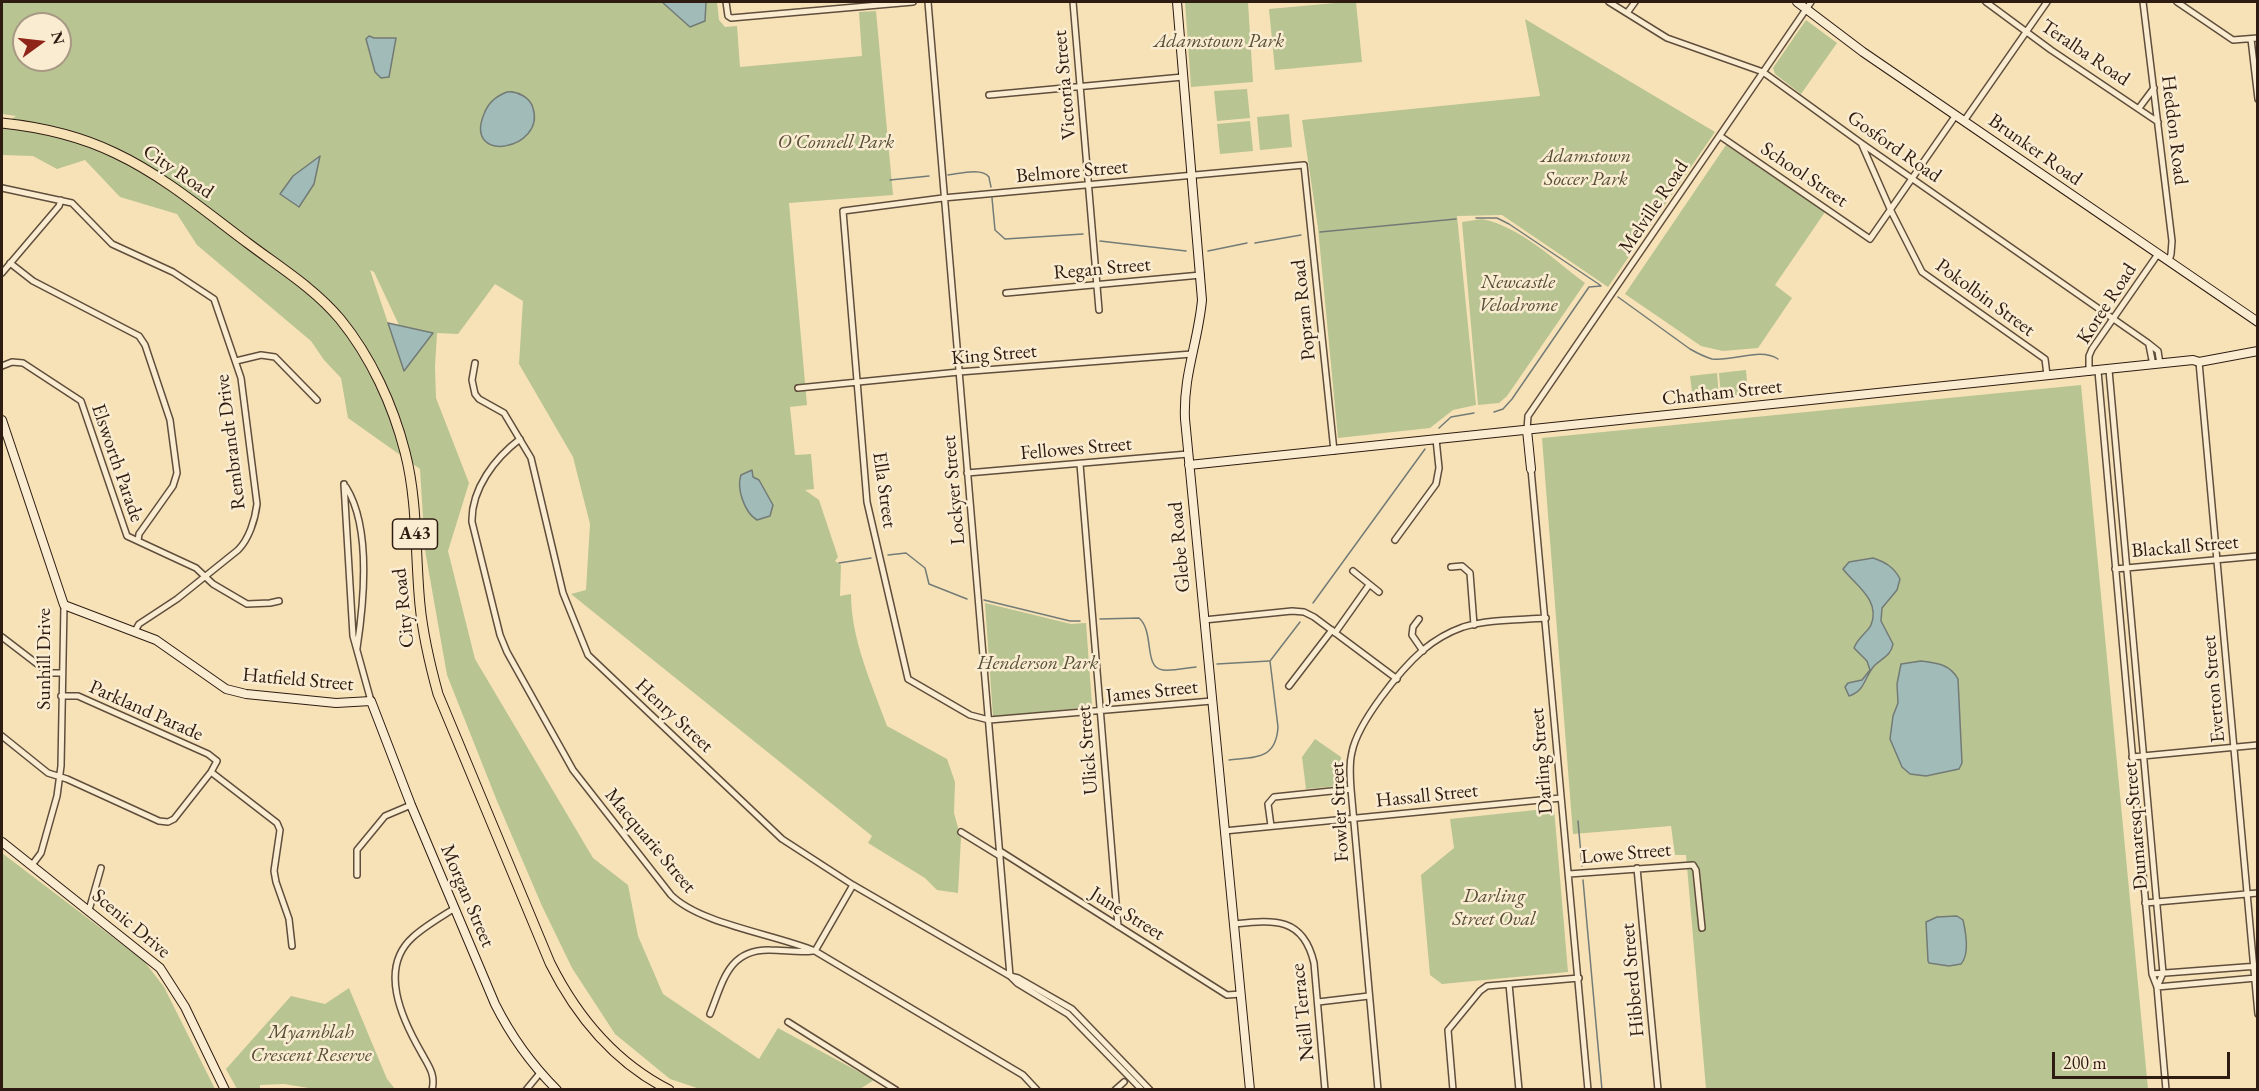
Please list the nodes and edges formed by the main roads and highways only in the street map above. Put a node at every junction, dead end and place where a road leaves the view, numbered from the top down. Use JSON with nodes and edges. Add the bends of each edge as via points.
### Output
{"nodes":[{"id":1,"x":2,"y":123,"type":"edge"},
{"id":2,"x":669,"y":1089,"type":"edge"}],
"edges":[{"from":1,"to":2,"type":"highway","name":"City Road","number":"A43","via":[[82,140],[160,178],[315,293],[363,352],[395,418],[406,453],[420,607],[438,694],[563,989],[609,1047],[642,1074]]}]}
